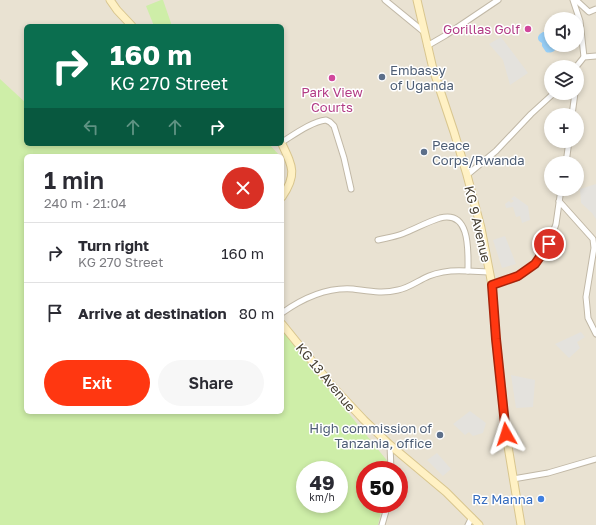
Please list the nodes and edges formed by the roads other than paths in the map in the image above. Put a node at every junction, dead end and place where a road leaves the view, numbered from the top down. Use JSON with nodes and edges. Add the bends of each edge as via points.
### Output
{"nodes":[{"id":1,"x":110,"y":0,"type":"edge"},
{"id":2,"x":385,"y":0,"type":"edge"},
{"id":3,"x":417,"y":0,"type":"edge"},
{"id":4,"x":498,"y":0,"type":"edge"},
{"id":5,"x":572,"y":0,"type":"edge"},
{"id":6,"x":576,"y":0,"type":"edge"},
{"id":7,"x":596,"y":9,"type":"edge"},
{"id":8,"x":130,"y":24,"type":"edge"},
{"id":9,"x":425,"y":33,"type":"junction"},
{"id":10,"x":427,"y":46,"type":"junction"},
{"id":11,"x":596,"y":56,"type":"edge"},
{"id":12,"x":584,"y":57,"type":"junction"},
{"id":13,"x":582,"y":60,"type":"edge"},
{"id":14,"x":546,"y":100,"type":"edge"},
{"id":15,"x":284,"y":142,"type":"edge"},
{"id":16,"x":283,"y":146,"type":"edge"},
{"id":17,"x":467,"y":175,"type":"junction"},
{"id":18,"x":351,"y":189,"type":"dead end"},
{"id":19,"x":284,"y":194,"type":"edge"},
{"id":20,"x":560,"y":196,"type":"edge"},
{"id":21,"x":559,"y":201,"type":"junction"},
{"id":22,"x":378,"y":240,"type":"dead end"},
{"id":23,"x":468,"y":271,"type":"junction"},
{"id":24,"x":490,"y":272,"type":"junction"},
{"id":25,"x":492,"y":285,"type":"junction"},
{"id":26,"x":284,"y":312,"type":"edge"},
{"id":27,"x":284,"y":326,"type":"edge"},
{"id":28,"x":596,"y":333,"type":"edge"},
{"id":29,"x":390,"y":445,"type":"junction"},
{"id":30,"x":596,"y":459,"type":"edge"},
{"id":31,"x":391,"y":461,"type":"edge"},
{"id":32,"x":513,"y":479,"type":"junction"},
{"id":33,"x":385,"y":513,"type":"edge"},
{"id":34,"x":472,"y":517,"type":"junction"},
{"id":35,"x":382,"y":525,"type":"edge"},
{"id":36,"x":468,"y":525,"type":"edge"},
{"id":37,"x":479,"y":525,"type":"edge"},
{"id":38,"x":521,"y":525,"type":"edge"}],
"edges":[{"from":1,"to":8,"type":"main road"},
{"from":2,"to":9,"type":"street"},
{"from":3,"to":9,"type":"main road","name":"KG 9 Avenue"},
{"from":4,"to":10,"type":"street"},
{"from":5,"to":12,"type":"street","via":[[580,21]]},
{"from":6,"to":7,"type":"street","via":[[589,12]]},
{"from":9,"to":10,"type":"main road","name":"KG 9 Avenue"},
{"from":10,"to":17,"type":"main road","name":"KG 9 Avenue"},
{"from":11,"to":12,"type":"street"},
{"from":12,"to":13,"type":"street"},
{"from":14,"to":17,"type":"street","via":[[496,151]]},
{"from":15,"to":18,"type":"street","via":[[318,122],[330,122],[339,140]]},
{"from":16,"to":19,"type":"main road","via":[[292,174],[289,187]]},
{"from":17,"to":24,"type":"main road","name":"KG 9 Avenue"},
{"from":20,"to":21,"type":"street"},
{"from":21,"to":25,"type":"street","via":[[554,231],[549,244],[535,264],[518,276]]},
{"from":21,"to":28,"type":"street","via":[[593,239],[594,248],[586,297],[588,318]]},
{"from":22,"to":23,"type":"street","via":[[438,218],[456,220],[466,233]]},
{"from":23,"to":24,"type":"street"},
{"from":23,"to":26,"type":"street","via":[[444,271],[400,290],[386,292],[332,289],[303,299]]},
{"from":24,"to":25,"type":"main road","name":"KG 9 Avenue"},
{"from":25,"to":32,"type":"main road","name":"KG 9 Avenue","via":[[506,434]]},
{"from":27,"to":29,"type":"main road","name":"KG 13 Avenue","via":[[333,387]]},
{"from":29,"to":31,"type":"street"},
{"from":29,"to":34,"type":"main road","name":"KG 13 Avenue"},
{"from":30,"to":32,"type":"street","via":[[548,473]]},
{"from":32,"to":38,"type":"main road","name":"KG 9 Avenue"},
{"from":33,"to":35,"type":"street"},
{"from":34,"to":36,"type":"street"},
{"from":34,"to":37,"type":"main road","name":"KG 13 Avenue"}]}
